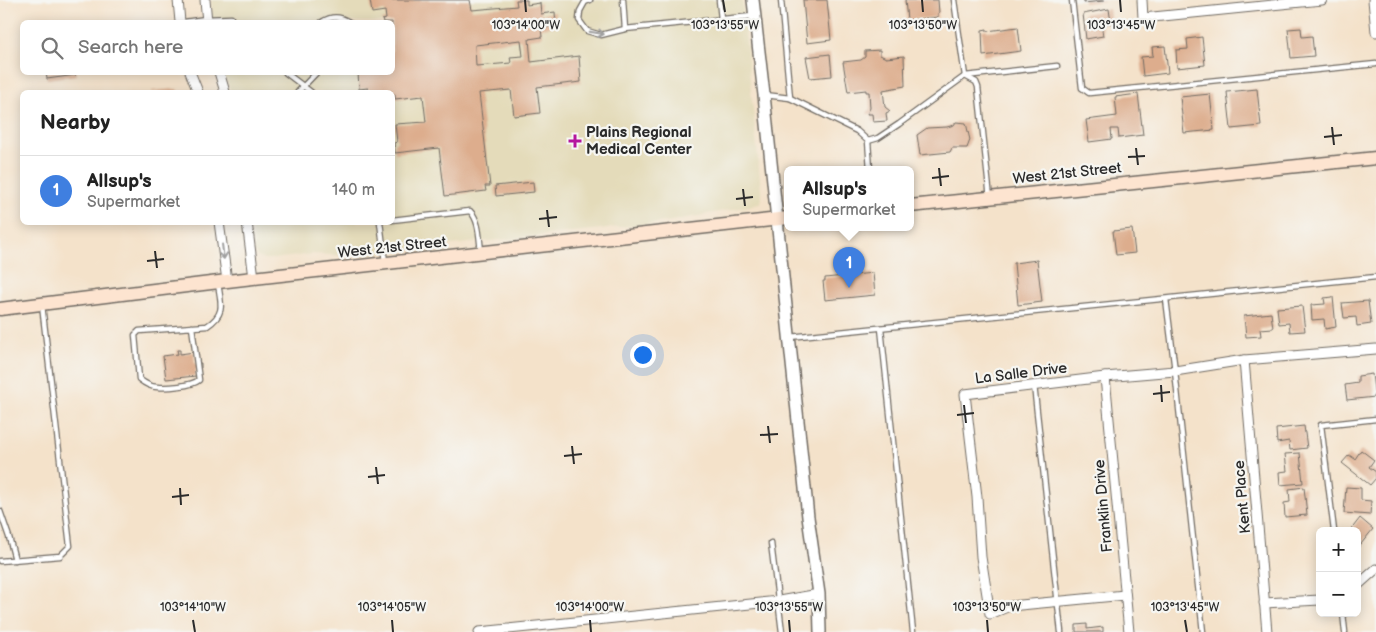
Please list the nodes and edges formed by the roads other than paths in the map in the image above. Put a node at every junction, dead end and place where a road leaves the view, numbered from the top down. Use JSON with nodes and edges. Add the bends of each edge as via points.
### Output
{"nodes":[{"id":1,"x":178,"y":0,"type":"edge"},
{"id":2,"x":205,"y":0,"type":"edge"},
{"id":3,"x":590,"y":0,"type":"edge"},
{"id":4,"x":623,"y":0,"type":"edge"},
{"id":5,"x":719,"y":0,"type":"edge"},
{"id":6,"x":753,"y":0,"type":"edge"},
{"id":7,"x":780,"y":0,"type":"edge"},
{"id":8,"x":954,"y":0,"type":"edge"},
{"id":9,"x":1072,"y":0,"type":"edge"},
{"id":10,"x":1142,"y":0,"type":"edge"},
{"id":11,"x":1322,"y":0,"type":"edge"},
{"id":12,"x":1373,"y":0,"type":"edge"},
{"id":13,"x":754,"y":16,"type":"junction"},
{"id":14,"x":231,"y":18,"type":"dead end"},
{"id":15,"x":721,"y":19,"type":"junction"},
{"id":16,"x":182,"y":20,"type":"edge"},
{"id":17,"x":206,"y":20,"type":"edge"},
{"id":18,"x":214,"y":20,"type":"edge"},
{"id":19,"x":325,"y":20,"type":"edge"},
{"id":20,"x":345,"y":20,"type":"edge"},
{"id":21,"x":625,"y":29,"type":"junction"},
{"id":22,"x":1376,"y":32,"type":"edge"},
{"id":23,"x":1376,"y":64,"type":"edge"},
{"id":24,"x":1057,"y":66,"type":"dead end"},
{"id":25,"x":191,"y":75,"type":"edge"},
{"id":26,"x":220,"y":75,"type":"edge"},
{"id":27,"x":289,"y":75,"type":"edge"},
{"id":28,"x":314,"y":75,"type":"edge"},
{"id":29,"x":965,"y":76,"type":"junction"},
{"id":30,"x":304,"y":87,"type":"junction"},
{"id":31,"x":197,"y":90,"type":"edge"},
{"id":32,"x":224,"y":90,"type":"edge"},
{"id":33,"x":300,"y":90,"type":"edge"},
{"id":34,"x":308,"y":90,"type":"edge"},
{"id":35,"x":764,"y":95,"type":"junction"},
{"id":36,"x":790,"y":98,"type":"junction"},
{"id":37,"x":868,"y":141,"type":"junction"},
{"id":38,"x":1376,"y":158,"type":"edge"},
{"id":39,"x":870,"y":166,"type":"edge"},
{"id":40,"x":990,"y":198,"type":"junction"},
{"id":41,"x":914,"y":206,"type":"edge"},
{"id":42,"x":782,"y":219,"type":"edge"},
{"id":43,"x":395,"y":220,"type":"edge"},
{"id":44,"x":219,"y":225,"type":"edge"},
{"id":45,"x":247,"y":225,"type":"edge"},
{"id":46,"x":380,"y":225,"type":"edge"},
{"id":47,"x":481,"y":253,"type":"junction"},
{"id":48,"x":385,"y":264,"type":"junction"},
{"id":49,"x":1376,"y":277,"type":"edge"},
{"id":50,"x":254,"y":278,"type":"junction"},
{"id":51,"x":222,"y":282,"type":"junction"},
{"id":52,"x":1166,"y":299,"type":"junction"},
{"id":53,"x":42,"y":304,"type":"junction"},
{"id":54,"x":0,"y":309,"type":"edge"},
{"id":55,"x":192,"y":327,"type":"junction"},
{"id":56,"x":881,"y":328,"type":"junction"},
{"id":57,"x":788,"y":337,"type":"junction"},
{"id":58,"x":1376,"y":348,"type":"edge"},
{"id":59,"x":1244,"y":360,"type":"junction"},
{"id":60,"x":1175,"y":371,"type":"junction"},
{"id":61,"x":1106,"y":377,"type":"junction"},
{"id":62,"x":1034,"y":385,"type":"junction"},
{"id":63,"x":1376,"y":419,"type":"edge"},
{"id":64,"x":0,"y":511,"type":"edge"},
{"id":65,"x":1,"y":518,"type":"edge"},
{"id":66,"x":1334,"y":527,"type":"edge"},
{"id":67,"x":771,"y":543,"type":"dead end"},
{"id":68,"x":15,"y":560,"type":"junction"},
{"id":69,"x":0,"y":562,"type":"edge"},
{"id":70,"x":1376,"y":570,"type":"edge"},
{"id":71,"x":1361,"y":583,"type":"edge"},
{"id":72,"x":818,"y":594,"type":"junction"},
{"id":73,"x":1125,"y":595,"type":"junction"},
{"id":74,"x":1316,"y":600,"type":"edge"},
{"id":75,"x":779,"y":601,"type":"junction"},
{"id":76,"x":1058,"y":602,"type":"junction"},
{"id":77,"x":1264,"y":603,"type":"junction"},
{"id":78,"x":1343,"y":617,"type":"edge"},
{"id":79,"x":479,"y":632,"type":"edge"},
{"id":80,"x":782,"y":632,"type":"edge"},
{"id":81,"x":820,"y":632,"type":"edge"},
{"id":82,"x":913,"y":632,"type":"edge"},
{"id":83,"x":1061,"y":632,"type":"edge"},
{"id":84,"x":1129,"y":632,"type":"edge"},
{"id":85,"x":1203,"y":632,"type":"edge"},
{"id":86,"x":1267,"y":632,"type":"edge"},
{"id":87,"x":1345,"y":632,"type":"edge"}],
"edges":[{"from":1,"to":16,"type":"street"},
{"from":2,"to":17,"type":"street"},
{"from":3,"to":21,"type":"lane","one_way":true,"via":[[580,11],[579,20],[587,31],[601,35]]},
{"from":4,"to":21,"type":"lane"},
{"from":5,"to":15,"type":"lane"},
{"from":6,"to":13,"type":"street"},
{"from":7,"to":36,"type":"lane"},
{"from":8,"to":29,"type":"lane"},
{"from":9,"to":23,"type":"lane","via":[[1082,88],[1089,93]]},
{"from":10,"to":11,"type":"street","via":[[1143,18]]},
{"from":12,"to":22,"type":"street"},
{"from":13,"to":15,"type":"lane"},
{"from":13,"to":35,"type":"street"},
{"from":14,"to":18,"type":"lane"},
{"from":15,"to":21,"type":"lane"},
{"from":19,"to":20,"type":"lane","via":[[335,17]]},
{"from":24,"to":29,"type":"lane"},
{"from":25,"to":31,"type":"street"},
{"from":26,"to":32,"type":"street"},
{"from":27,"to":30,"type":"lane"},
{"from":28,"to":30,"type":"lane"},
{"from":29,"to":37,"type":"lane","via":[[892,129]]},
{"from":29,"to":40,"type":"lane","via":[[976,82],[978,87]]},
{"from":30,"to":33,"type":"lane"},
{"from":30,"to":34,"type":"lane"},
{"from":35,"to":36,"type":"lane"},
{"from":35,"to":42,"type":"street"},
{"from":36,"to":37,"type":"lane","via":[[857,131]]},
{"from":37,"to":39,"type":"lane"},
{"from":38,"to":40,"type":"main road","name":"West 21st Street"},
{"from":40,"to":41,"type":"main road","name":"West 21st Street"},
{"from":42,"to":47,"type":"main road","name":"West 21st Street"},
{"from":42,"to":57,"type":"street"},
{"from":43,"to":47,"type":"lane","via":[[470,211],[476,216]]},
{"from":44,"to":51,"type":"street","one_way":true},
{"from":45,"to":50,"type":"street"},
{"from":46,"to":48,"type":"lane"},
{"from":47,"to":48,"type":"main road","name":"West 21st Street"},
{"from":48,"to":50,"type":"main road","name":"West 21st Street"},
{"from":49,"to":52,"type":"lane"},
{"from":50,"to":51,"type":"main road","name":"West 21st Street"},
{"from":51,"to":53,"type":"main road","name":"West 21st Street"},
{"from":51,"to":55,"type":"lane","via":[[220,313],[215,321],[207,326]]},
{"from":52,"to":56,"type":"lane"},
{"from":52,"to":60,"type":"lane"},
{"from":53,"to":54,"type":"main road","name":"West 21st Street"},
{"from":53,"to":68,"type":"lane","via":[[70,546],[60,556]]},
{"from":55,"to":55,"type":"lane","via":[[139,331],[135,335],[139,379],[156,388],[194,384],[199,380]]},
{"from":56,"to":57,"type":"lane"},
{"from":56,"to":82,"type":"lane"},
{"from":57,"to":72,"type":"street"},
{"from":58,"to":59,"type":"street","name":"La Salle Drive"},
{"from":59,"to":60,"type":"street","name":"La Salle Drive"},
{"from":59,"to":77,"type":"street","name":"Kent Place"},
{"from":60,"to":61,"type":"street","name":"La Salle Drive"},
{"from":60,"to":85,"type":"lane"},
{"from":61,"to":62,"type":"street","name":"La Salle Drive"},
{"from":61,"to":73,"type":"street","name":"Franklin Drive"},
{"from":62,"to":76,"type":"lane"},
{"from":62,"to":76,"type":"street","name":"La Salle Drive","via":[[965,394],[981,557],[990,614],[1010,606]]},
{"from":63,"to":66,"type":"lane","via":[[1321,424]]},
{"from":64,"to":65,"type":"lane"},
{"from":65,"to":68,"type":"lane"},
{"from":67,"to":75,"type":"lane"},
{"from":68,"to":69,"type":"lane"},
{"from":70,"to":71,"type":"street"},
{"from":72,"to":75,"type":"street"},
{"from":72,"to":81,"type":"street"},
{"from":73,"to":76,"type":"street","name":"La Salle Drive"},
{"from":73,"to":84,"type":"street","name":"Franklin Drive"},
{"from":74,"to":77,"type":"street"},
{"from":75,"to":79,"type":"street"},
{"from":75,"to":80,"type":"lane"},
{"from":76,"to":83,"type":"lane"},
{"from":77,"to":86,"type":"street","name":"Kent Place"},
{"from":78,"to":87,"type":"lane"}]}
